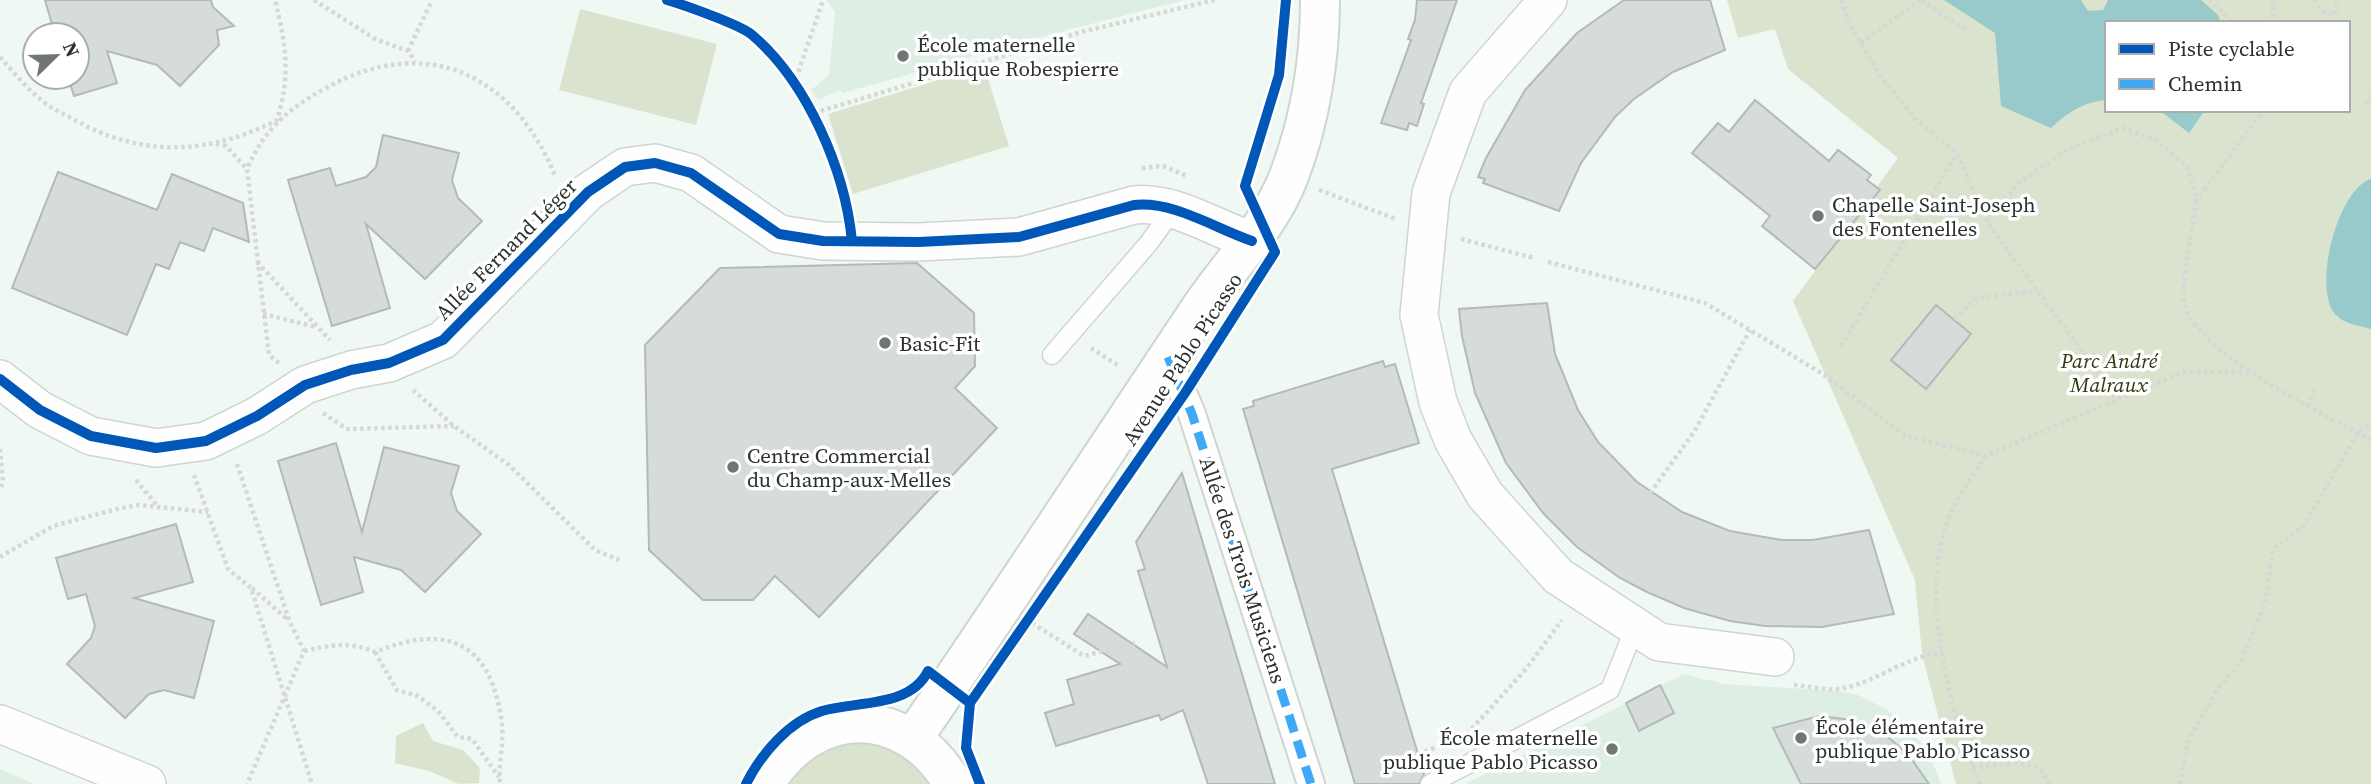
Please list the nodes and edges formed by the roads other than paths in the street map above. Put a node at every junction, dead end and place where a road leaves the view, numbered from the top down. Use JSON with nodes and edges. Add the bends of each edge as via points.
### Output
{"nodes":[{"id":1,"x":1320,"y":0,"type":"edge"},
{"id":2,"x":1549,"y":0,"type":"edge"},
{"id":3,"x":1174,"y":208,"type":"junction"},
{"id":4,"x":1252,"y":241,"type":"junction"},
{"id":5,"x":1052,"y":355,"type":"dead end"},
{"id":6,"x":1168,"y":357,"type":"junction"},
{"id":7,"x":0,"y":379,"type":"edge"},
{"id":8,"x":1635,"y":627,"type":"junction"},
{"id":9,"x":1776,"y":657,"type":"road end"},
{"id":10,"x":0,"y":724,"type":"edge"},
{"id":11,"x":913,"y":738,"type":"junction"},
{"id":12,"x":147,"y":784,"type":"edge"},
{"id":13,"x":765,"y":784,"type":"edge"},
{"id":14,"x":953,"y":784,"type":"edge"},
{"id":15,"x":1311,"y":784,"type":"edge"},
{"id":16,"x":1430,"y":784,"type":"edge"}],
"edges":[{"from":1,"to":4,"type":"street","name":"Avenue Pablo Picasso","via":[[1317,60],[1301,139],[1288,178]]},
{"from":2,"to":8,"type":"street","via":[[1468,92],[1431,193],[1419,315],[1438,402],[1452,440],[1485,495],[1558,576]]},
{"from":3,"to":4,"type":"street","name":"Allée Fernand Léger"},
{"from":3,"to":5,"type":"lane"},
{"from":3,"to":7,"type":"street","name":"Allée Fernand Léger","via":[[1134,205],[1019,237],[986,241],[823,240],[779,234],[691,173],[655,163],[625,167],[588,192],[443,340],[389,363],[304,385],[226,433],[184,446],[156,448],[91,436],[40,410]]},
{"from":4,"to":6,"type":"street","name":"Avenue Pablo Picasso"},
{"from":6,"to":11,"type":"street","name":"Avenue Pablo Picasso"},
{"from":6,"to":15,"type":"street","name":"Allée des Trois Musiciens","via":[[1192,414]]},
{"from":8,"to":9,"type":"street","via":[[1659,642]]},
{"from":8,"to":16,"type":"lane","via":[[1610,690]]},
{"from":10,"to":12,"type":"street"},
{"from":11,"to":13,"type":"street","via":[[879,725],[843,724],[808,736],[780,760]]},
{"from":11,"to":14,"type":"street","via":[[939,761]]}]}
